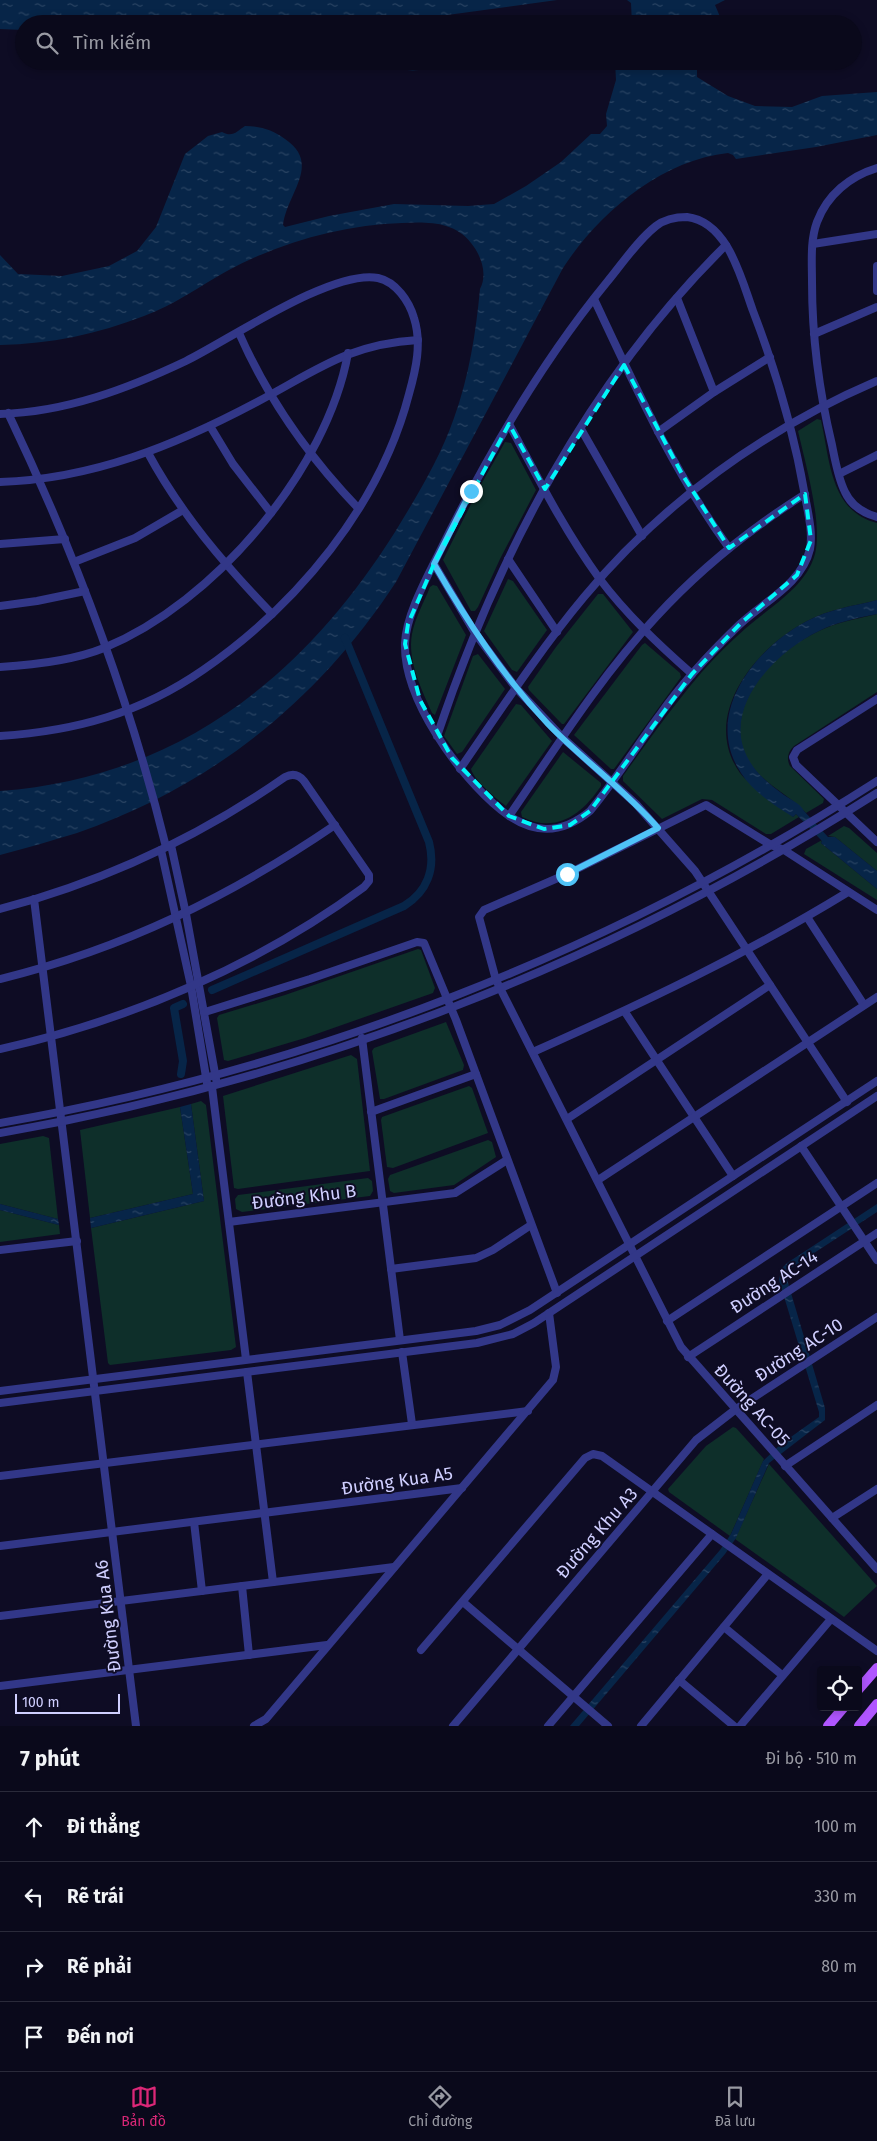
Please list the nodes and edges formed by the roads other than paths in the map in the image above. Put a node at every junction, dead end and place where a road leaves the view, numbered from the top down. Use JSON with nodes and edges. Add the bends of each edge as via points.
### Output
{"nodes":[{"id":1,"x":877,"y":168,"type":"edge"},
{"id":2,"x":877,"y":234,"type":"edge"},
{"id":3,"x":813,"y":244,"type":"junction"},
{"id":4,"x":726,"y":245,"type":"junction"},
{"id":5,"x":877,"y":266,"type":"edge"},
{"id":6,"x":877,"y":291,"type":"edge"},
{"id":7,"x":677,"y":298,"type":"junction"},
{"id":8,"x":594,"y":299,"type":"junction"},
{"id":9,"x":877,"y":307,"type":"edge"},
{"id":10,"x":239,"y":333,"type":"junction"},
{"id":11,"x":814,"y":334,"type":"junction"},
{"id":12,"x":418,"y":340,"type":"junction"},
{"id":13,"x":348,"y":353,"type":"junction"},
{"id":14,"x":770,"y":357,"type":"junction"},
{"id":15,"x":624,"y":365,"type":"junction"},
{"id":16,"x":877,"y":381,"type":"edge"},
{"id":17,"x":714,"y":392,"type":"junction"},
{"id":18,"x":270,"y":395,"type":"junction"},
{"id":19,"x":823,"y":406,"type":"junction"},
{"id":20,"x":4,"y":413,"type":"edge"},
{"id":21,"x":509,"y":424,"type":"junction"},
{"id":22,"x":790,"y":424,"type":"junction"},
{"id":23,"x":210,"y":426,"type":"junction"},
{"id":24,"x":581,"y":429,"type":"junction"},
{"id":25,"x":658,"y":432,"type":"junction"},
{"id":26,"x":148,"y":453,"type":"junction"},
{"id":27,"x":311,"y":454,"type":"junction"},
{"id":28,"x":877,"y":455,"type":"edge"},
{"id":29,"x":839,"y":474,"type":"junction"},
{"id":30,"x":39,"y":480,"type":"junction"},
{"id":31,"x":0,"y":482,"type":"edge"},
{"id":32,"x":545,"y":489,"type":"junction"},
{"id":33,"x":692,"y":492,"type":"junction"},
{"id":34,"x":805,"y":494,"type":"junction"},
{"id":35,"x":358,"y":508,"type":"junction"},
{"id":36,"x":183,"y":510,"type":"junction"},
{"id":37,"x":270,"y":513,"type":"junction"},
{"id":38,"x":877,"y":517,"type":"edge"},
{"id":39,"x":642,"y":536,"type":"junction"},
{"id":40,"x":65,"y":540,"type":"junction"},
{"id":41,"x":0,"y":544,"type":"edge"},
{"id":42,"x":729,"y":548,"type":"junction"},
{"id":43,"x":508,"y":558,"type":"junction"},
{"id":44,"x":74,"y":562,"type":"junction"},
{"id":45,"x":225,"y":564,"type":"junction"},
{"id":46,"x":434,"y":564,"type":"junction"},
{"id":47,"x":600,"y":579,"type":"junction"},
{"id":48,"x":85,"y":591,"type":"junction"},
{"id":49,"x":0,"y":606,"type":"edge"},
{"id":50,"x":272,"y":614,"type":"junction"},
{"id":51,"x":644,"y":630,"type":"junction"},
{"id":52,"x":557,"y":632,"type":"junction"},
{"id":53,"x":475,"y":633,"type":"junction"},
{"id":54,"x":106,"y":647,"type":"junction"},
{"id":55,"x":0,"y":667,"type":"edge"},
{"id":56,"x":692,"y":674,"type":"junction"},
{"id":57,"x":516,"y":688,"type":"junction"},
{"id":58,"x":877,"y":699,"type":"edge"},
{"id":59,"x":127,"y":711,"type":"junction"},
{"id":60,"x":0,"y":736,"type":"edge"},
{"id":61,"x":437,"y":736,"type":"junction"},
{"id":62,"x":563,"y":738,"type":"junction"},
{"id":63,"x":460,"y":769,"type":"junction"},
{"id":64,"x":877,"y":781,"type":"edge"},
{"id":65,"x":612,"y":782,"type":"junction"},
{"id":66,"x":877,"y":793,"type":"edge"},
{"id":67,"x":839,"y":805,"type":"junction"},
{"id":68,"x":846,"y":813,"type":"junction"},
{"id":69,"x":509,"y":816,"type":"junction"},
{"id":70,"x":336,"y":826,"type":"junction"},
{"id":71,"x":658,"y":828,"type":"junction"},
{"id":72,"x":877,"y":842,"type":"edge"},
{"id":73,"x":771,"y":845,"type":"junction"},
{"id":74,"x":166,"y":847,"type":"junction"},
{"id":75,"x":784,"y":850,"type":"junction"},
{"id":76,"x":703,"y":882,"type":"junction"},
{"id":77,"x":709,"y":891,"type":"junction"},
{"id":78,"x":848,"y":892,"type":"junction"},
{"id":79,"x":34,"y":899,"type":"junction"},
{"id":80,"x":0,"y":909,"type":"edge"},
{"id":81,"x":877,"y":910,"type":"edge"},
{"id":82,"x":186,"y":914,"type":"junction"},
{"id":83,"x":807,"y":917,"type":"junction"},
{"id":84,"x":177,"y":918,"type":"junction"},
{"id":85,"x":747,"y":950,"type":"junction"},
{"id":86,"x":43,"y":968,"type":"junction"},
{"id":87,"x":0,"y":979,"type":"edge"},
{"id":88,"x":496,"y":980,"type":"junction"},
{"id":89,"x":199,"y":982,"type":"junction"},
{"id":90,"x":770,"y":985,"type":"junction"},
{"id":91,"x":191,"y":986,"type":"junction"},
{"id":92,"x":501,"y":988,"type":"junction"},
{"id":93,"x":877,"y":997,"type":"edge"},
{"id":94,"x":446,"y":999,"type":"junction"},
{"id":95,"x":864,"y":1005,"type":"junction"},
{"id":96,"x":450,"y":1008,"type":"junction"},
{"id":97,"x":205,"y":1012,"type":"junction"},
{"id":98,"x":625,"y":1012,"type":"junction"},
{"id":99,"x":361,"y":1031,"type":"junction"},
{"id":100,"x":51,"y":1036,"type":"junction"},
{"id":101,"x":362,"y":1040,"type":"junction"},
{"id":102,"x":808,"y":1042,"type":"junction"},
{"id":103,"x":0,"y":1049,"type":"edge"},
{"id":104,"x":533,"y":1052,"type":"junction"},
{"id":105,"x":657,"y":1060,"type":"junction"},
{"id":106,"x":476,"y":1074,"type":"junction"},
{"id":107,"x":216,"y":1076,"type":"junction"},
{"id":108,"x":206,"y":1078,"type":"junction"},
{"id":109,"x":877,"y":1081,"type":"edge"},
{"id":110,"x":213,"y":1087,"type":"junction"},
{"id":111,"x":877,"y":1096,"type":"edge"},
{"id":112,"x":847,"y":1102,"type":"junction"},
{"id":113,"x":60,"y":1112,"type":"junction"},
{"id":114,"x":372,"y":1112,"type":"junction"},
{"id":115,"x":694,"y":1117,"type":"junction"},
{"id":116,"x":567,"y":1119,"type":"junction"},
{"id":117,"x":62,"y":1122,"type":"junction"},
{"id":118,"x":0,"y":1123,"type":"edge"},
{"id":119,"x":0,"y":1133,"type":"edge"},
{"id":120,"x":801,"y":1146,"type":"junction"},
{"id":121,"x":507,"y":1160,"type":"junction"},
{"id":122,"x":733,"y":1176,"type":"junction"},
{"id":123,"x":598,"y":1180,"type":"junction"},
{"id":124,"x":877,"y":1184,"type":"edge"},
{"id":125,"x":383,"y":1202,"type":"junction"},
{"id":126,"x":842,"y":1206,"type":"junction"},
{"id":127,"x":229,"y":1222,"type":"junction"},
{"id":128,"x":531,"y":1225,"type":"junction"},
{"id":129,"x":877,"y":1233,"type":"edge"},
{"id":130,"x":77,"y":1240,"type":"junction"},
{"id":131,"x":865,"y":1241,"type":"junction"},
{"id":132,"x":631,"y":1244,"type":"junction"},
{"id":133,"x":0,"y":1250,"type":"edge"},
{"id":134,"x":634,"y":1257,"type":"junction"},
{"id":135,"x":877,"y":1260,"type":"edge"},
{"id":136,"x":391,"y":1269,"type":"junction"},
{"id":137,"x":557,"y":1293,"type":"junction"},
{"id":138,"x":549,"y":1312,"type":"junction"},
{"id":139,"x":877,"y":1318,"type":"edge"},
{"id":140,"x":667,"y":1321,"type":"junction"},
{"id":141,"x":400,"y":1340,"type":"junction"},
{"id":142,"x":402,"y":1352,"type":"junction"},
{"id":143,"x":688,"y":1357,"type":"junction"},
{"id":144,"x":246,"y":1359,"type":"junction"},
{"id":145,"x":247,"y":1372,"type":"junction"},
{"id":146,"x":94,"y":1379,"type":"junction"},
{"id":147,"x":0,"y":1390,"type":"edge"},
{"id":148,"x":96,"y":1391,"type":"junction"},
{"id":149,"x":0,"y":1403,"type":"edge"},
{"id":150,"x":877,"y":1405,"type":"edge"},
{"id":151,"x":736,"y":1409,"type":"junction"},
{"id":152,"x":528,"y":1411,"type":"junction"},
{"id":153,"x":412,"y":1424,"type":"junction"},
{"id":154,"x":256,"y":1444,"type":"junction"},
{"id":155,"x":105,"y":1463,"type":"junction"},
{"id":156,"x":783,"y":1463,"type":"junction"},
{"id":157,"x":0,"y":1476,"type":"edge"},
{"id":158,"x":462,"y":1488,"type":"junction"},
{"id":159,"x":877,"y":1489,"type":"edge"},
{"id":160,"x":652,"y":1492,"type":"junction"},
{"id":161,"x":265,"y":1513,"type":"junction"},
{"id":162,"x":832,"y":1518,"type":"junction"},
{"id":163,"x":194,"y":1522,"type":"junction"},
{"id":164,"x":112,"y":1532,"type":"junction"},
{"id":165,"x":712,"y":1534,"type":"junction"},
{"id":166,"x":0,"y":1546,"type":"edge"},
{"id":167,"x":394,"y":1567,"type":"junction"},
{"id":168,"x":877,"y":1569,"type":"edge"},
{"id":169,"x":768,"y":1574,"type":"junction"},
{"id":170,"x":273,"y":1582,"type":"junction"},
{"id":171,"x":242,"y":1586,"type":"junction"},
{"id":172,"x":202,"y":1591,"type":"junction"},
{"id":173,"x":121,"y":1601,"type":"junction"},
{"id":174,"x":462,"y":1602,"type":"junction"},
{"id":175,"x":0,"y":1616,"type":"edge"},
{"id":176,"x":831,"y":1619,"type":"junction"},
{"id":177,"x":724,"y":1626,"type":"junction"},
{"id":178,"x":327,"y":1645,"type":"junction"},
{"id":179,"x":518,"y":1649,"type":"junction"},
{"id":180,"x":421,"y":1650,"type":"dead end"},
{"id":181,"x":877,"y":1651,"type":"edge"},
{"id":182,"x":249,"y":1655,"type":"junction"},
{"id":183,"x":877,"y":1668,"type":"edge"},
{"id":184,"x":129,"y":1670,"type":"junction"},
{"id":185,"x":782,"y":1675,"type":"junction"},
{"id":186,"x":679,"y":1680,"type":"junction"},
{"id":187,"x":862,"y":1685,"type":"edge"},
{"id":188,"x":0,"y":1686,"type":"edge"},
{"id":189,"x":574,"y":1696,"type":"junction"},
{"id":190,"x":877,"y":1704,"type":"edge"},
{"id":191,"x":841,"y":1711,"type":"edge"},
{"id":192,"x":605,"y":1725,"type":"edge"},
{"id":193,"x":136,"y":1726,"type":"edge"},
{"id":194,"x":254,"y":1726,"type":"edge"},
{"id":195,"x":453,"y":1726,"type":"edge"},
{"id":196,"x":548,"y":1726,"type":"edge"},
{"id":197,"x":641,"y":1726,"type":"edge"},
{"id":198,"x":734,"y":1726,"type":"edge"},
{"id":199,"x":740,"y":1726,"type":"edge"},
{"id":200,"x":828,"y":1726,"type":"edge"},
{"id":201,"x":859,"y":1726,"type":"edge"}],
"edges":[{"from":1,"to":3,"type":"street","via":[[855,177],[834,194],[818,219]]},
{"from":2,"to":3,"type":"street"},
{"from":3,"to":11,"type":"street"},
{"from":4,"to":7,"type":"street"},
{"from":4,"to":8,"type":"street","via":[[712,227],[698,219],[681,217],[665,221],[648,234]]},
{"from":4,"to":14,"type":"street"},
{"from":5,"to":6,"type":"street"},
{"from":7,"to":15,"type":"street"},
{"from":7,"to":17,"type":"street"},
{"from":8,"to":15,"type":"street"},
{"from":8,"to":21,"type":"street"},
{"from":9,"to":11,"type":"street"},
{"from":10,"to":12,"type":"street","via":[[308,295],[339,284],[372,278],[389,283],[405,299],[414,317]]},
{"from":10,"to":18,"type":"street"},
{"from":10,"to":20,"type":"street","via":[[186,361],[101,396],[57,407]]},
{"from":11,"to":19,"type":"street"},
{"from":12,"to":13,"type":"street"},
{"from":12,"to":35,"type":"street","via":[[417,360],[403,415],[383,463]]},
{"from":13,"to":18,"type":"street"},
{"from":13,"to":27,"type":"street","via":[[334,406]]},
{"from":14,"to":17,"type":"street"},
{"from":14,"to":22,"type":"street"},
{"from":15,"to":24,"type":"street"},
{"from":15,"to":25,"type":"street"},
{"from":16,"to":19,"type":"street"},
{"from":17,"to":25,"type":"street"},
{"from":18,"to":23,"type":"street"},
{"from":18,"to":27,"type":"street"},
{"from":19,"to":22,"type":"street"},
{"from":19,"to":29,"type":"street"},
{"from":20,"to":30,"type":"street"},
{"from":21,"to":32,"type":"street"},
{"from":21,"to":46,"type":"street"},
{"from":22,"to":33,"type":"street","via":[[738,457]]},
{"from":22,"to":34,"type":"street"},
{"from":23,"to":26,"type":"street"},
{"from":23,"to":37,"type":"street"},
{"from":24,"to":32,"type":"street"},
{"from":24,"to":39,"type":"street"},
{"from":25,"to":33,"type":"street"},
{"from":26,"to":30,"type":"street","via":[[98,469]]},
{"from":26,"to":36,"type":"street"},
{"from":27,"to":35,"type":"street"},
{"from":27,"to":37,"type":"street"},
{"from":28,"to":29,"type":"street"},
{"from":29,"to":38,"type":"street","via":[[852,502],[865,513]]},
{"from":30,"to":31,"type":"street"},
{"from":30,"to":40,"type":"street"},
{"from":32,"to":43,"type":"street"},
{"from":32,"to":47,"type":"street"},
{"from":33,"to":39,"type":"street"},
{"from":33,"to":42,"type":"street"},
{"from":34,"to":42,"type":"street"},
{"from":34,"to":56,"type":"street","via":[[811,540],[802,568],[792,581],[740,624]]},
{"from":35,"to":50,"type":"street","via":[[316,567]]},
{"from":36,"to":44,"type":"street","via":[[135,538]]},
{"from":36,"to":45,"type":"street"},
{"from":37,"to":45,"type":"street"},
{"from":39,"to":47,"type":"street"},
{"from":40,"to":41,"type":"street"},
{"from":40,"to":44,"type":"street"},
{"from":42,"to":51,"type":"street","via":[[695,577]]},
{"from":43,"to":52,"type":"street"},
{"from":43,"to":53,"type":"street"},
{"from":44,"to":48,"type":"street"},
{"from":45,"to":50,"type":"street"},
{"from":45,"to":54,"type":"street","via":[[168,612]]},
{"from":46,"to":53,"type":"street"},
{"from":46,"to":61,"type":"street","via":[[408,624],[405,644],[414,686]]},
{"from":47,"to":51,"type":"street"},
{"from":47,"to":52,"type":"street"},
{"from":48,"to":49,"type":"street"},
{"from":48,"to":54,"type":"street"},
{"from":50,"to":59,"type":"street","via":[[204,670],[170,691]]},
{"from":51,"to":56,"type":"street"},
{"from":51,"to":62,"type":"street"},
{"from":52,"to":57,"type":"street"},
{"from":53,"to":57,"type":"street"},
{"from":53,"to":61,"type":"street"},
{"from":54,"to":55,"type":"street","via":[[64,659]]},
{"from":54,"to":59,"type":"street"},
{"from":56,"to":65,"type":"street"},
{"from":57,"to":62,"type":"street"},
{"from":57,"to":63,"type":"street"},
{"from":58,"to":67,"type":"street","via":[[793,755],[796,765]]},
{"from":59,"to":60,"type":"street","via":[[67,727]]},
{"from":59,"to":74,"type":"street"},
{"from":61,"to":63,"type":"street"},
{"from":62,"to":65,"type":"street"},
{"from":62,"to":69,"type":"street"},
{"from":63,"to":69,"type":"street"},
{"from":64,"to":67,"type":"street"},
{"from":65,"to":69,"type":"street","via":[[590,811],[570,825],[554,829],[535,828]]},
{"from":65,"to":71,"type":"street"},
{"from":66,"to":68,"type":"street"},
{"from":67,"to":68,"type":"street"},
{"from":67,"to":73,"type":"street"},
{"from":68,"to":72,"type":"street"},
{"from":68,"to":75,"type":"street"},
{"from":70,"to":74,"type":"street","via":[[304,781],[292,775]]},
{"from":70,"to":82,"type":"street","via":[[261,873]]},
{"from":70,"to":89,"type":"street","via":[[368,871],[367,884],[288,936]]},
{"from":71,"to":73,"type":"street","via":[[706,805]]},
{"from":71,"to":76,"type":"street"},
{"from":71,"to":88,"type":"street","name":"Đường AC-05","via":[[481,912],[479,920]]},
{"from":73,"to":75,"type":"street"},
{"from":73,"to":76,"type":"street"},
{"from":74,"to":79,"type":"street","via":[[100,876]]},
{"from":74,"to":82,"type":"street"},
{"from":74,"to":84,"type":"street"},
{"from":75,"to":77,"type":"street"},
{"from":75,"to":78,"type":"street"},
{"from":76,"to":77,"type":"street"},
{"from":76,"to":88,"type":"street","via":[[592,938]]},
{"from":77,"to":85,"type":"street"},
{"from":77,"to":92,"type":"street","via":[[612,939]]},
{"from":78,"to":81,"type":"street"},
{"from":78,"to":83,"type":"street"},
{"from":79,"to":80,"type":"street"},
{"from":79,"to":86,"type":"street","name":"Đường Kua A6"},
{"from":82,"to":84,"type":"street"},
{"from":82,"to":89,"type":"street"},
{"from":83,"to":85,"type":"street"},
{"from":83,"to":95,"type":"street"},
{"from":84,"to":86,"type":"street"},
{"from":84,"to":91,"type":"street"},
{"from":85,"to":90,"type":"street"},
{"from":85,"to":98,"type":"street"},
{"from":86,"to":87,"type":"street"},
{"from":86,"to":100,"type":"street","name":"Đường Kua A6"},
{"from":88,"to":92,"type":"street","name":"Đường AC-05"},
{"from":88,"to":94,"type":"street"},
{"from":89,"to":91,"type":"street"},
{"from":89,"to":97,"type":"street"},
{"from":90,"to":102,"type":"street"},
{"from":90,"to":105,"type":"street"},
{"from":91,"to":100,"type":"street","via":[[126,1012]]},
{"from":91,"to":108,"type":"street"},
{"from":92,"to":96,"type":"street"},
{"from":92,"to":104,"type":"street","name":"Đường AC-05"},
{"from":93,"to":95,"type":"street"},
{"from":94,"to":96,"type":"street"},
{"from":94,"to":97,"type":"street","via":[[426,945],[419,942]]},
{"from":94,"to":99,"type":"street"},
{"from":95,"to":102,"type":"street"},
{"from":96,"to":101,"type":"street"},
{"from":96,"to":106,"type":"street"},
{"from":97,"to":107,"type":"street"},
{"from":98,"to":104,"type":"street"},
{"from":98,"to":105,"type":"street"},
{"from":99,"to":101,"type":"street","name":"Đường Khu B"},
{"from":99,"to":107,"type":"street"},
{"from":100,"to":103,"type":"street"},
{"from":100,"to":113,"type":"street","name":"Đường Kua A6"},
{"from":101,"to":110,"type":"street"},
{"from":101,"to":114,"type":"street","name":"Đường Khu B"},
{"from":102,"to":112,"type":"street"},
{"from":102,"to":115,"type":"street"},
{"from":104,"to":116,"type":"street","name":"Đường AC-05"},
{"from":105,"to":115,"type":"street"},
{"from":105,"to":116,"type":"street"},
{"from":106,"to":114,"type":"street"},
{"from":106,"to":121,"type":"street"},
{"from":107,"to":108,"type":"street"},
{"from":107,"to":110,"type":"street"},
{"from":108,"to":110,"type":"street"},
{"from":108,"to":113,"type":"street"},
{"from":109,"to":112,"type":"street"},
{"from":110,"to":117,"type":"street"},
{"from":110,"to":127,"type":"street"},
{"from":111,"to":120,"type":"street"},
{"from":112,"to":122,"type":"street"},
{"from":113,"to":117,"type":"street","name":"Đường Kua A6"},
{"from":113,"to":118,"type":"street"},
{"from":114,"to":125,"type":"street","name":"Đường Khu B"},
{"from":115,"to":122,"type":"street"},
{"from":115,"to":123,"type":"street"},
{"from":116,"to":123,"type":"street","name":"Đường AC-05"},
{"from":117,"to":119,"type":"street"},
{"from":117,"to":130,"type":"street","name":"Đường Kua A6"},
{"from":120,"to":126,"type":"street"},
{"from":120,"to":134,"type":"street"},
{"from":121,"to":125,"type":"street","name":"Đường Khu B","via":[[458,1192]]},
{"from":121,"to":128,"type":"street"},
{"from":122,"to":132,"type":"street"},
{"from":123,"to":132,"type":"street","name":"Đường AC-05"},
{"from":124,"to":126,"type":"street"},
{"from":125,"to":127,"type":"street","name":"Đường Khu B"},
{"from":125,"to":136,"type":"street","name":"Đường Khu B"},
{"from":126,"to":131,"type":"street"},
{"from":126,"to":140,"type":"street"},
{"from":127,"to":144,"type":"street"},
{"from":128,"to":136,"type":"street","via":[[476,1258]]},
{"from":128,"to":137,"type":"street"},
{"from":129,"to":131,"type":"street","name":"Đường AC-14"},
{"from":130,"to":133,"type":"street"},
{"from":130,"to":146,"type":"street","name":"Đường Kua A6"},
{"from":131,"to":135,"type":"street"},
{"from":131,"to":143,"type":"street","name":"Đường AC-14"},
{"from":132,"to":134,"type":"street","name":"Đường AC-05"},
{"from":132,"to":137,"type":"street"},
{"from":134,"to":138,"type":"street"},
{"from":134,"to":140,"type":"street","name":"Đường AC-05"},
{"from":136,"to":141,"type":"street","name":"Đường Khu B"},
{"from":137,"to":141,"type":"street","via":[[500,1325]]},
{"from":138,"to":142,"type":"street","via":[[501,1338]]},
{"from":138,"to":152,"type":"street","name":"Đường Kua A5","via":[[555,1376]]},
{"from":139,"to":151,"type":"street","name":"Đường AC-10"},
{"from":140,"to":143,"type":"street","name":"Đường AC-05"},
{"from":141,"to":144,"type":"street"},
{"from":142,"to":145,"type":"street"},
{"from":142,"to":153,"type":"street"},
{"from":143,"to":151,"type":"street","name":"Đường AC-05"},
{"from":144,"to":146,"type":"street"},
{"from":145,"to":148,"type":"street"},
{"from":145,"to":154,"type":"street"},
{"from":146,"to":147,"type":"street"},
{"from":146,"to":148,"type":"street","name":"Đường Kua A6"},
{"from":148,"to":149,"type":"street"},
{"from":148,"to":155,"type":"street","name":"Đường Kua A6"},
{"from":150,"to":156,"type":"street"},
{"from":151,"to":156,"type":"street","name":"Đường AC-05"},
{"from":151,"to":160,"type":"street","name":"Đường AC-10","via":[[696,1440]]},
{"from":152,"to":153,"type":"street"},
{"from":152,"to":158,"type":"street","name":"Đường Kua A5"},
{"from":153,"to":154,"type":"street"},
{"from":154,"to":155,"type":"street"},
{"from":154,"to":161,"type":"street"},
{"from":155,"to":157,"type":"street"},
{"from":155,"to":164,"type":"street","name":"Đường Kua A6"},
{"from":156,"to":162,"type":"street","name":"Đường AC-05"},
{"from":158,"to":161,"type":"street","name":"Đường Kua A5"},
{"from":158,"to":167,"type":"street"},
{"from":159,"to":162,"type":"street"},
{"from":160,"to":165,"type":"street","name":"Đường Khu A3"},
{"from":160,"to":174,"type":"street","via":[[602,1456],[589,1455]]},
{"from":160,"to":179,"type":"street","name":"Đường Khu A3"},
{"from":161,"to":163,"type":"street"},
{"from":161,"to":170,"type":"street"},
{"from":162,"to":168,"type":"street","name":"Đường AC-05"},
{"from":163,"to":164,"type":"street"},
{"from":163,"to":172,"type":"street"},
{"from":164,"to":166,"type":"street"},
{"from":164,"to":173,"type":"street","name":"Đường Kua A6"},
{"from":165,"to":169,"type":"street","name":"Đường Khu A3"},
{"from":165,"to":189,"type":"street"},
{"from":167,"to":170,"type":"street"},
{"from":167,"to":178,"type":"street"},
{"from":169,"to":176,"type":"street","name":"Đường Khu A3"},
{"from":169,"to":177,"type":"street"},
{"from":170,"to":171,"type":"street"},
{"from":171,"to":172,"type":"street"},
{"from":171,"to":182,"type":"street"},
{"from":172,"to":173,"type":"street"},
{"from":173,"to":175,"type":"street"},
{"from":173,"to":184,"type":"street","name":"Đường Kua A6"},
{"from":174,"to":179,"type":"street"},
{"from":174,"to":180,"type":"street"},
{"from":176,"to":181,"type":"street","name":"Đường Khu A3"},
{"from":176,"to":185,"type":"street"},
{"from":177,"to":185,"type":"street"},
{"from":177,"to":186,"type":"street"},
{"from":178,"to":182,"type":"street"},
{"from":178,"to":194,"type":"street","via":[[266,1718]]},
{"from":179,"to":189,"type":"street"},
{"from":179,"to":195,"type":"street","name":"Đường Khu A3"},
{"from":182,"to":184,"type":"street"},
{"from":183,"to":187,"type":"main road"},
{"from":184,"to":188,"type":"street"},
{"from":184,"to":193,"type":"street","name":"Đường Kua A6"},
{"from":185,"to":199,"type":"street"},
{"from":186,"to":197,"type":"street"},
{"from":186,"to":198,"type":"street"},
{"from":189,"to":192,"type":"street"},
{"from":189,"to":196,"type":"street"},
{"from":190,"to":201,"type":"main road"},
{"from":191,"to":200,"type":"main road"}]}
